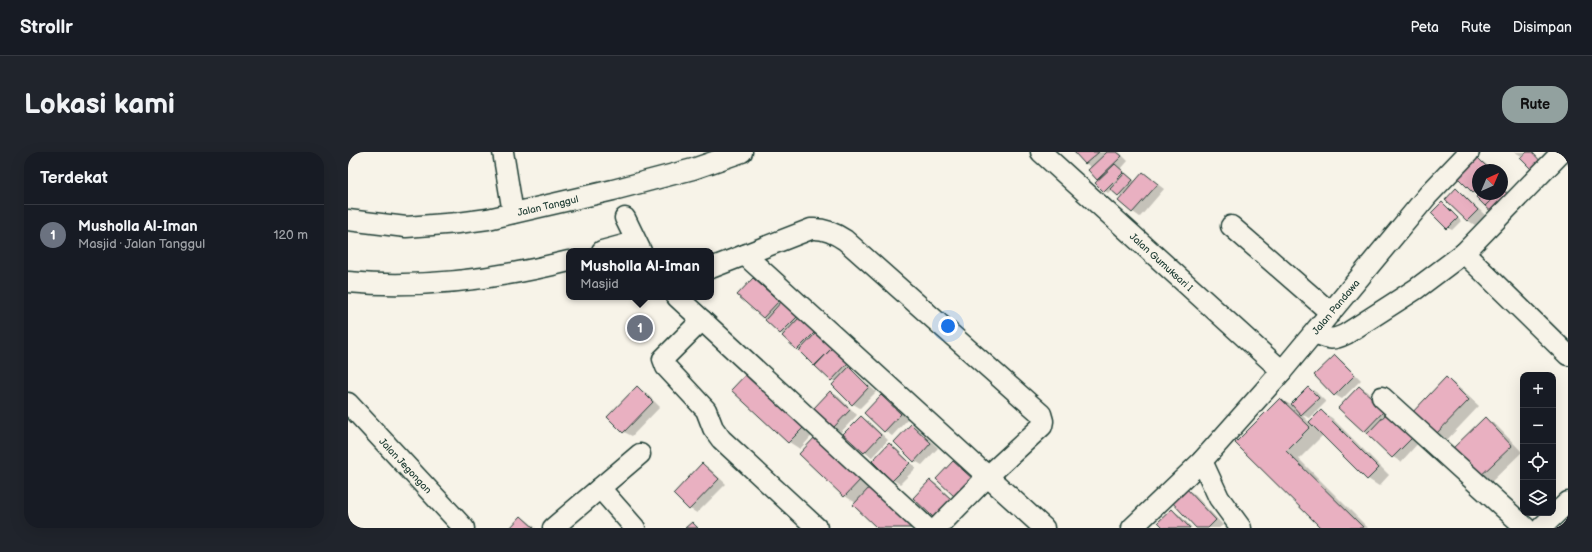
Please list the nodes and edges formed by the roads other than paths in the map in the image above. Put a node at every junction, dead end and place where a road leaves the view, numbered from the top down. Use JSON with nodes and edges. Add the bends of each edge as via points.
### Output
{"nodes":[{"id":1,"x":503,"y":152,"type":"edge"},
{"id":2,"x":742,"y":152,"type":"edge"},
{"id":3,"x":1041,"y":152,"type":"edge"},
{"id":4,"x":1469,"y":152,"type":"edge"},
{"id":5,"x":1562,"y":152,"type":"edge"},
{"id":6,"x":513,"y":213,"type":"junction"},
{"id":7,"x":625,"y":218,"type":"dead end"},
{"id":8,"x":348,"y":220,"type":"edge"},
{"id":9,"x":1231,"y":226,"type":"dead end"},
{"id":10,"x":638,"y":246,"type":"edge"},
{"id":11,"x":624,"y":248,"type":"edge"},
{"id":12,"x":1464,"y":253,"type":"junction"},
{"id":13,"x":745,"y":255,"type":"junction"},
{"id":14,"x":566,"y":261,"type":"edge"},
{"id":15,"x":714,"y":267,"type":"edge"},
{"id":16,"x":348,"y":282,"type":"edge"},
{"id":17,"x":680,"y":300,"type":"edge"},
{"id":18,"x":1331,"y":314,"type":"junction"},
{"id":19,"x":702,"y":320,"type":"junction"},
{"id":20,"x":1315,"y":333,"type":"junction"},
{"id":21,"x":1568,"y":356,"type":"edge"},
{"id":22,"x":1282,"y":371,"type":"junction"},
{"id":23,"x":1382,"y":397,"type":"dead end"},
{"id":24,"x":348,"y":403,"type":"edge"},
{"id":25,"x":640,"y":454,"type":"dead end"},
{"id":26,"x":1202,"y":461,"type":"junction"},
{"id":27,"x":988,"y":476,"type":"junction"},
{"id":28,"x":600,"y":488,"type":"junction"},
{"id":29,"x":1568,"y":502,"type":"edge"},
{"id":30,"x":464,"y":528,"type":"edge"},
{"id":31,"x":553,"y":528,"type":"edge"},
{"id":32,"x":635,"y":528,"type":"edge"},
{"id":33,"x":817,"y":528,"type":"edge"},
{"id":34,"x":927,"y":528,"type":"edge"},
{"id":35,"x":938,"y":528,"type":"edge"},
{"id":36,"x":1044,"y":528,"type":"edge"},
{"id":37,"x":1132,"y":528,"type":"edge"},
{"id":38,"x":1241,"y":528,"type":"edge"},
{"id":39,"x":1526,"y":528,"type":"edge"},
{"id":40,"x":1541,"y":528,"type":"edge"}],
"edges":[{"from":1,"to":6,"type":"street"},
{"from":2,"to":6,"type":"street","name":"Jalan Tanggul","via":[[692,169]]},
{"from":3,"to":22,"type":"street","name":"Jalan Gumuksari I"},
{"from":4,"to":18,"type":"street","name":"Jalan Pandawa","via":[[1428,195]]},
{"from":5,"to":12,"type":"street"},
{"from":6,"to":8,"type":"street","name":"Jalan Tanggul","via":[[488,219],[416,227]]},
{"from":7,"to":10,"type":"street"},
{"from":9,"to":18,"type":"street"},
{"from":10,"to":11,"type":"street"},
{"from":12,"to":20,"type":"street","via":[[1416,289],[1346,334],[1329,339]]},
{"from":12,"to":21,"type":"street"},
{"from":13,"to":15,"type":"street"},
{"from":13,"to":27,"type":"street"},
{"from":13,"to":27,"type":"street","via":[[811,229],[836,234],[1035,408],[1043,417],[1042,426]]},
{"from":14,"to":16,"type":"street","via":[[517,272],[442,283],[386,285]]},
{"from":17,"to":19,"type":"street"},
{"from":18,"to":20,"type":"street","name":"Jalan Pandawa"},
{"from":19,"to":33,"type":"street","via":[[663,359],[666,367],[703,407],[721,439]]},
{"from":19,"to":34,"type":"street"},
{"from":20,"to":22,"type":"street","name":"Jalan Pandawa"},
{"from":22,"to":26,"type":"street","name":"Jalan Pandawa"},
{"from":23,"to":39,"type":"street"},
{"from":24,"to":30,"type":"street","name":"Jalan Jegongan"},
{"from":25,"to":28,"type":"street"},
{"from":26,"to":37,"type":"street","name":"Jalan Pandawa"},
{"from":26,"to":38,"type":"street","via":[[1219,498]]},
{"from":27,"to":35,"type":"street"},
{"from":27,"to":36,"type":"street"},
{"from":28,"to":31,"type":"street"},
{"from":28,"to":32,"type":"street"},
{"from":29,"to":40,"type":"street"}]}
